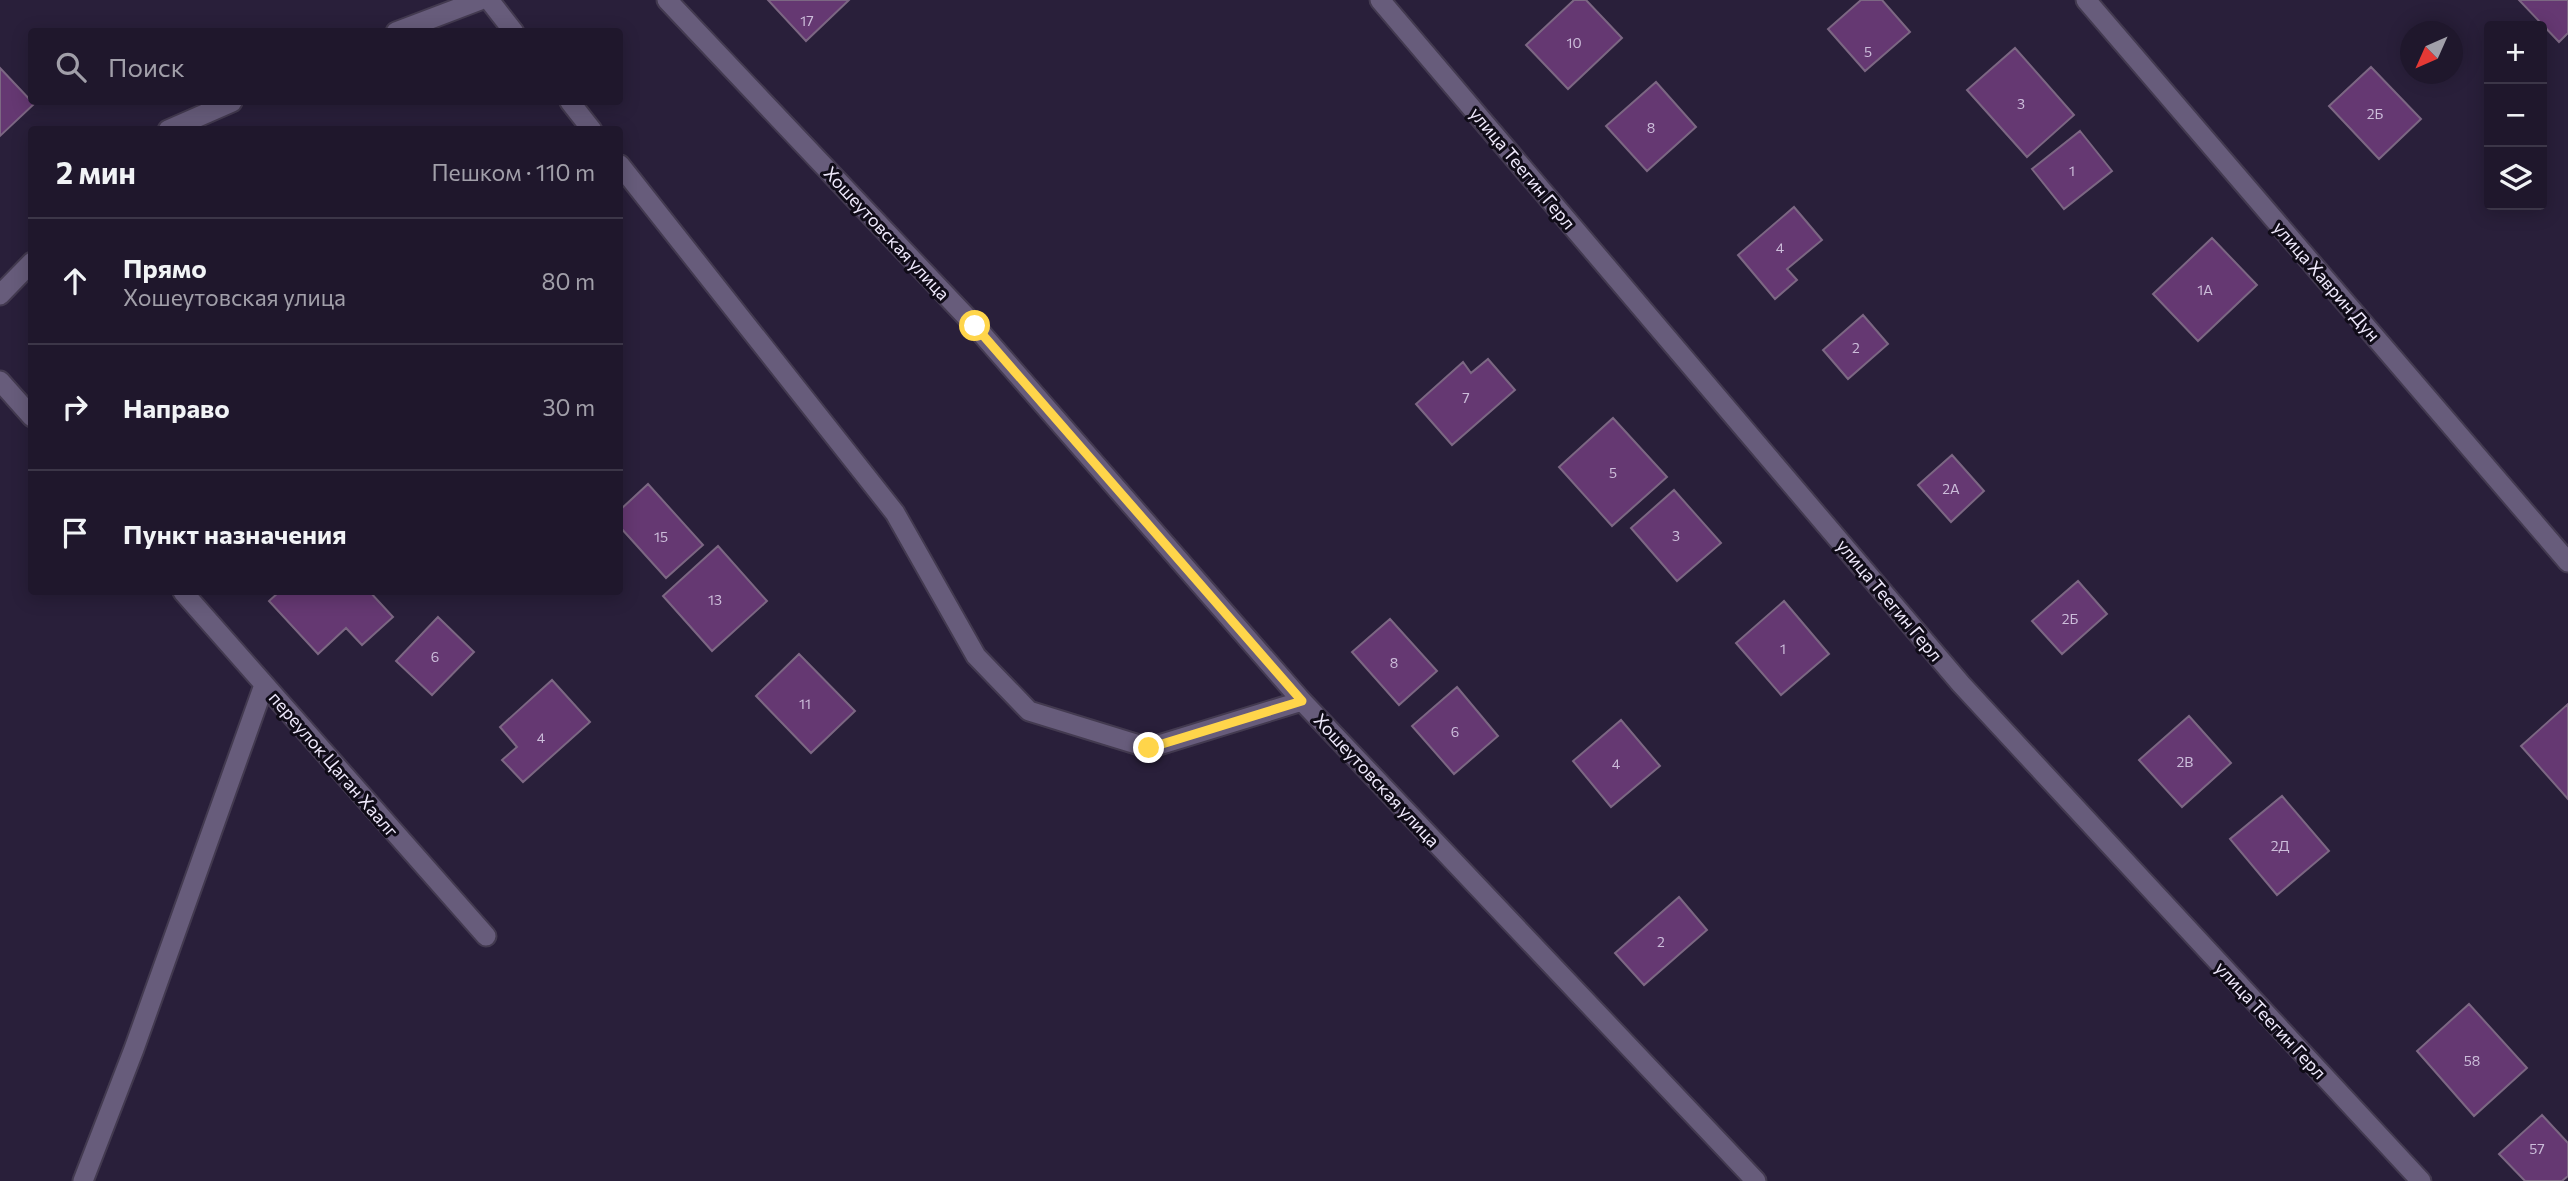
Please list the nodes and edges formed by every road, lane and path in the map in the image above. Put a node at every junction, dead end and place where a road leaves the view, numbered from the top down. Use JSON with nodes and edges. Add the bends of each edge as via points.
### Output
{"nodes":[{"id":1,"x":480,"y":0,"type":"edge"},
{"id":2,"x":489,"y":0,"type":"edge"},
{"id":3,"x":667,"y":0,"type":"edge"},
{"id":4,"x":1380,"y":0,"type":"edge"},
{"id":5,"x":2087,"y":0,"type":"edge"},
{"id":6,"x":406,"y":28,"type":"edge"},
{"id":7,"x":511,"y":28,"type":"edge"},
{"id":8,"x":225,"y":105,"type":"edge"},
{"id":9,"x":572,"y":105,"type":"edge"},
{"id":10,"x":177,"y":126,"type":"edge"},
{"id":11,"x":589,"y":126,"type":"edge"},
{"id":12,"x":623,"y":169,"type":"edge"},
{"id":13,"x":28,"y":266,"type":"edge"},
{"id":14,"x":0,"y":295,"type":"edge"},
{"id":15,"x":0,"y":381,"type":"edge"},
{"id":16,"x":28,"y":412,"type":"edge"},
{"id":17,"x":2568,"y":562,"type":"edge"},
{"id":18,"x":186,"y":595,"type":"edge"},
{"id":19,"x":264,"y":685,"type":"junction"},
{"id":20,"x":1302,"y":701,"type":"junction"},
{"id":21,"x":486,"y":936,"type":"dead end"},
{"id":22,"x":83,"y":1181,"type":"edge"},
{"id":23,"x":1756,"y":1181,"type":"edge"},
{"id":24,"x":2421,"y":1181,"type":"edge"}],
"edges":[{"from":1,"to":6,"type":"street"},
{"from":2,"to":7,"type":"street"},
{"from":3,"to":20,"type":"street","name":"Хошеутовская улица","via":[[975,326]]},
{"from":4,"to":24,"type":"street","name":"улица Теегин Герл","via":[[1961,684]]},
{"from":5,"to":17,"type":"street","name":"улица Хаврин Дун"},
{"from":8,"to":10,"type":"street"},
{"from":9,"to":11,"type":"street"},
{"from":12,"to":20,"type":"street","via":[[895,513],[976,656],[1029,711],[1149,748]]},
{"from":13,"to":14,"type":"street"},
{"from":15,"to":16,"type":"street"},
{"from":18,"to":19,"type":"street","name":"переулок Цаган Хаалг"},
{"from":19,"to":21,"type":"street","name":"переулок Цаган Хаалг"},
{"from":19,"to":22,"type":"street"},
{"from":20,"to":23,"type":"street","name":"Хошеутовская улица"}]}
